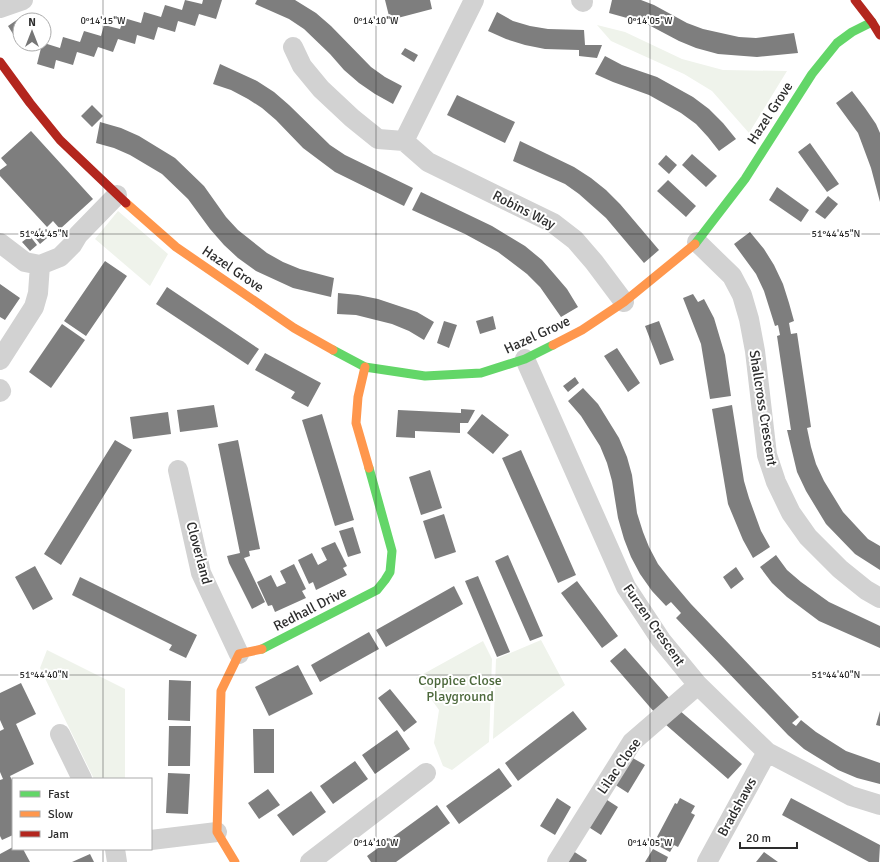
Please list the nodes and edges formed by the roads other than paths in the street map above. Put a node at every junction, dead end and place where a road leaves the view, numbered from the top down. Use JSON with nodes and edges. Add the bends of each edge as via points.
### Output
{"nodes":[{"id":1,"x":23,"y":0,"type":"edge"},
{"id":2,"x":474,"y":0,"type":"edge"},
{"id":3,"x":855,"y":0,"type":"edge"},
{"id":4,"x":0,"y":8,"type":"edge"},
{"id":5,"x":872,"y":22,"type":"junction"},
{"id":6,"x":880,"y":35,"type":"edge"},
{"id":7,"x":293,"y":47,"type":"dead end"},
{"id":8,"x":0,"y":62,"type":"edge"},
{"id":9,"x":404,"y":141,"type":"junction"},
{"id":10,"x":117,"y":195,"type":"junction"},
{"id":11,"x":697,"y":242,"type":"junction"},
{"id":12,"x":0,"y":243,"type":"edge"},
{"id":13,"x":40,"y":265,"type":"junction"},
{"id":14,"x":624,"y":302,"type":"junction"},
{"id":15,"x":525,"y":359,"type":"junction"},
{"id":16,"x":0,"y":360,"type":"edge"},
{"id":17,"x":365,"y":367,"type":"junction"},
{"id":18,"x":0,"y":389,"type":"edge"},
{"id":19,"x":0,"y":392,"type":"edge"},
{"id":20,"x":178,"y":470,"type":"dead end"},
{"id":21,"x":880,"y":598,"type":"edge"},
{"id":22,"x":239,"y":654,"type":"junction"},
{"id":23,"x":698,"y":685,"type":"junction"},
{"id":24,"x":60,"y":734,"type":"dead end"},
{"id":25,"x":767,"y":752,"type":"junction"},
{"id":26,"x":426,"y":773,"type":"dead end"},
{"id":27,"x":82,"y":778,"type":"edge"},
{"id":28,"x":880,"y":805,"type":"edge"},
{"id":29,"x":217,"y":832,"type":"junction"},
{"id":30,"x":152,"y":840,"type":"edge"},
{"id":31,"x":115,"y":850,"type":"edge"},
{"id":32,"x":117,"y":862,"type":"edge"},
{"id":33,"x":235,"y":862,"type":"edge"},
{"id":34,"x":310,"y":862,"type":"edge"},
{"id":35,"x":557,"y":862,"type":"edge"},
{"id":36,"x":707,"y":862,"type":"edge"}],
"edges":[{"from":1,"to":4,"type":"street"},
{"from":2,"to":9,"type":"street"},
{"from":3,"to":5,"type":"street"},
{"from":5,"to":6,"type":"street"},
{"from":5,"to":11,"type":"street","name":"Hazel Grove","via":[[837,43],[812,74],[745,179]]},
{"from":7,"to":9,"type":"street","via":[[302,66],[321,89],[352,118],[378,139]]},
{"from":8,"to":10,"type":"street","name":"Hazel Grove","via":[[60,140]]},
{"from":9,"to":14,"type":"street","name":"Robins Way","via":[[428,162],[553,223],[575,240]]},
{"from":10,"to":13,"type":"street","via":[[60,257]]},
{"from":10,"to":17,"type":"street","name":"Hazel Grove","via":[[176,247],[294,328]]},
{"from":11,"to":14,"type":"street","name":"Hazel Grove"},
{"from":11,"to":21,"type":"street","name":"Shallcross Crescent","via":[[732,276],[742,295],[755,351],[767,455],[776,482],[791,513],[808,537],[840,569]]},
{"from":12,"to":13,"type":"street","via":[[25,262]]},
{"from":13,"to":16,"type":"street","via":[[34,307]]},
{"from":14,"to":15,"type":"street","name":"Hazel Grove","via":[[582,330]]},
{"from":15,"to":17,"type":"street","name":"Hazel Grove","via":[[481,373],[425,376]]},
{"from":15,"to":23,"type":"street","name":"Furzen Crescent","via":[[626,587],[661,640]]},
{"from":17,"to":22,"type":"street","name":"Redhall Drive","via":[[358,397],[356,423],[392,551],[392,567],[387,580],[377,590],[259,651]]},
{"from":18,"to":19,"type":"street"},
{"from":20,"to":22,"type":"street","name":"Cloverland","via":[[201,573]]},
{"from":22,"to":29,"type":"street","via":[[221,690]]},
{"from":23,"to":25,"type":"street","name":"Furzen Crescent"},
{"from":23,"to":35,"type":"street","name":"Lilac Close","via":[[632,742]]},
{"from":24,"to":27,"type":"street"},
{"from":25,"to":28,"type":"street","name":"Furzen Crescent","via":[[851,796]]},
{"from":25,"to":36,"type":"street","name":"Bradshaws"},
{"from":26,"to":34,"type":"street"},
{"from":29,"to":30,"type":"street"},
{"from":29,"to":33,"type":"street"},
{"from":31,"to":32,"type":"street"}]}
